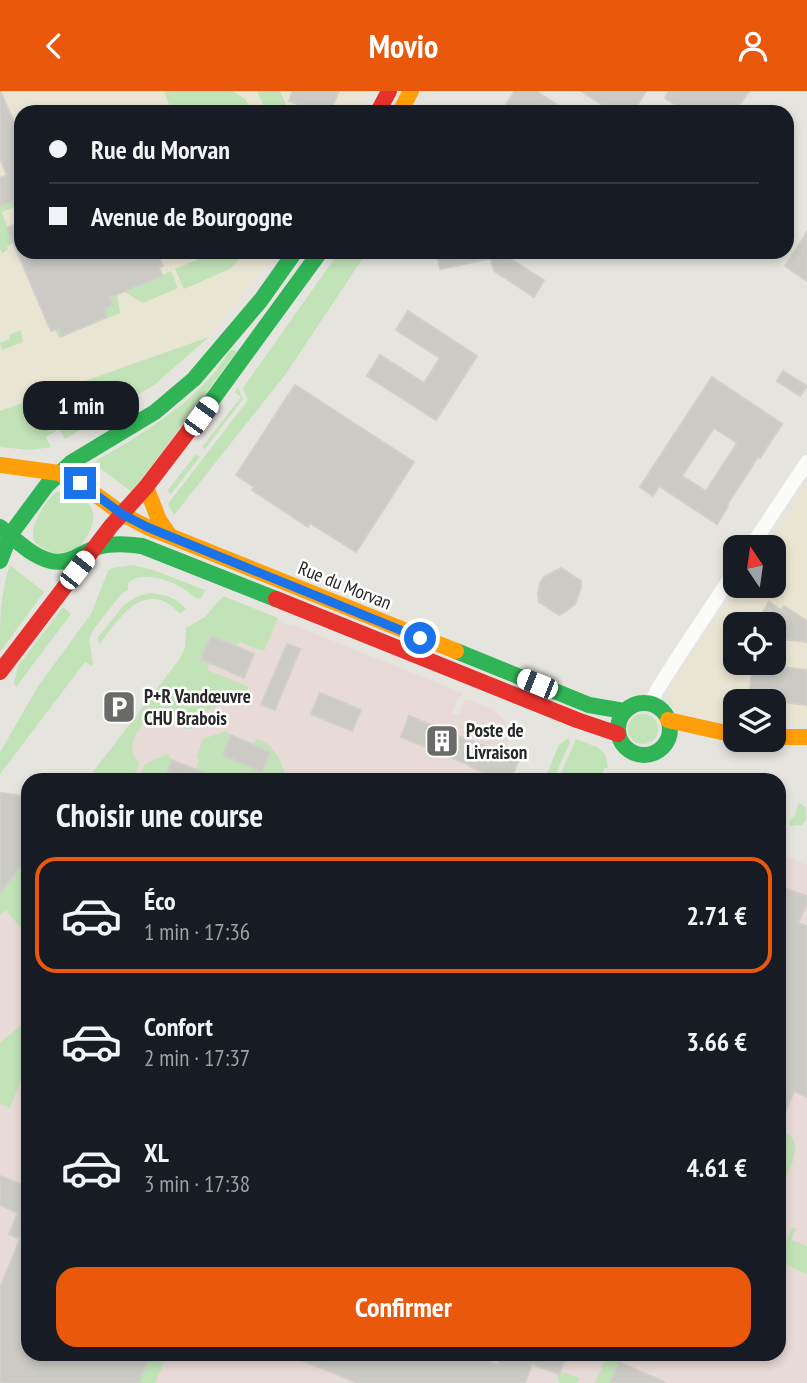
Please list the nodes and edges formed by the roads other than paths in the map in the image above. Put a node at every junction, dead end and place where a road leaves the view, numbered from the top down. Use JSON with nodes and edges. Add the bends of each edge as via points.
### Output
{"nodes":[{"id":1,"x":290,"y":259,"type":"edge"},
{"id":2,"x":315,"y":259,"type":"edge"},
{"id":3,"x":807,"y":462,"type":"edge"},
{"id":4,"x":0,"y":465,"type":"edge"},
{"id":5,"x":59,"y":473,"type":"junction"},
{"id":6,"x":146,"y":487,"type":"junction"},
{"id":7,"x":33,"y":504,"type":"junction"},
{"id":8,"x":122,"y":514,"type":"junction"},
{"id":9,"x":5,"y":531,"type":"edge"},
{"id":10,"x":759,"y":535,"type":"edge"},
{"id":11,"x":170,"y":536,"type":"junction"},
{"id":12,"x":94,"y":548,"type":"junction"},
{"id":13,"x":37,"y":555,"type":"junction"},
{"id":14,"x":0,"y":561,"type":"edge"},
{"id":15,"x":723,"y":589,"type":"edge"},
{"id":16,"x":0,"y":671,"type":"edge"},
{"id":17,"x":651,"y":704,"type":"junction"},
{"id":18,"x":624,"y":711,"type":"junction"},
{"id":19,"x":668,"y":720,"type":"junction"},
{"id":20,"x":723,"y":733,"type":"edge"},
{"id":21,"x":618,"y":734,"type":"junction"},
{"id":22,"x":723,"y":737,"type":"edge"},
{"id":23,"x":786,"y":737,"type":"edge"},
{"id":24,"x":807,"y":737,"type":"edge"},
{"id":25,"x":667,"y":742,"type":"junction"}],
"edges":[{"from":1,"to":5,"type":"street","via":[[194,379],[155,412]]},
{"from":2,"to":6,"type":"street"},
{"from":3,"to":10,"type":"street"},
{"from":4,"to":5,"type":"street"},
{"from":5,"to":7,"type":"street"},
{"from":5,"to":8,"type":"street"},
{"from":6,"to":8,"type":"street"},
{"from":6,"to":11,"type":"street"},
{"from":7,"to":9,"type":"street"},
{"from":7,"to":13,"type":"street","via":[[29,532]]},
{"from":8,"to":11,"type":"street","name":"Rue du Morvan"},
{"from":8,"to":12,"type":"street"},
{"from":9,"to":13,"type":"street"},
{"from":9,"to":14,"type":"street"},
{"from":11,"to":18,"type":"street","name":"Rue du Morvan","via":[[580,701]]},
{"from":12,"to":13,"type":"street","via":[[68,561],[53,562]]},
{"from":12,"to":16,"type":"street"},
{"from":12,"to":21,"type":"street","name":"Rue du Morvan","via":[[148,547]]},
{"from":15,"to":17,"type":"street"},
{"from":17,"to":18,"type":"street","via":[[632,705]]},
{"from":17,"to":19,"type":"street"},
{"from":18,"to":21,"type":"street"},
{"from":19,"to":20,"type":"street"},
{"from":19,"to":25,"type":"street"},
{"from":21,"to":25,"type":"street","via":[[625,747],[642,756],[661,750]]},
{"from":22,"to":25,"type":"street"},
{"from":23,"to":24,"type":"street"}]}
